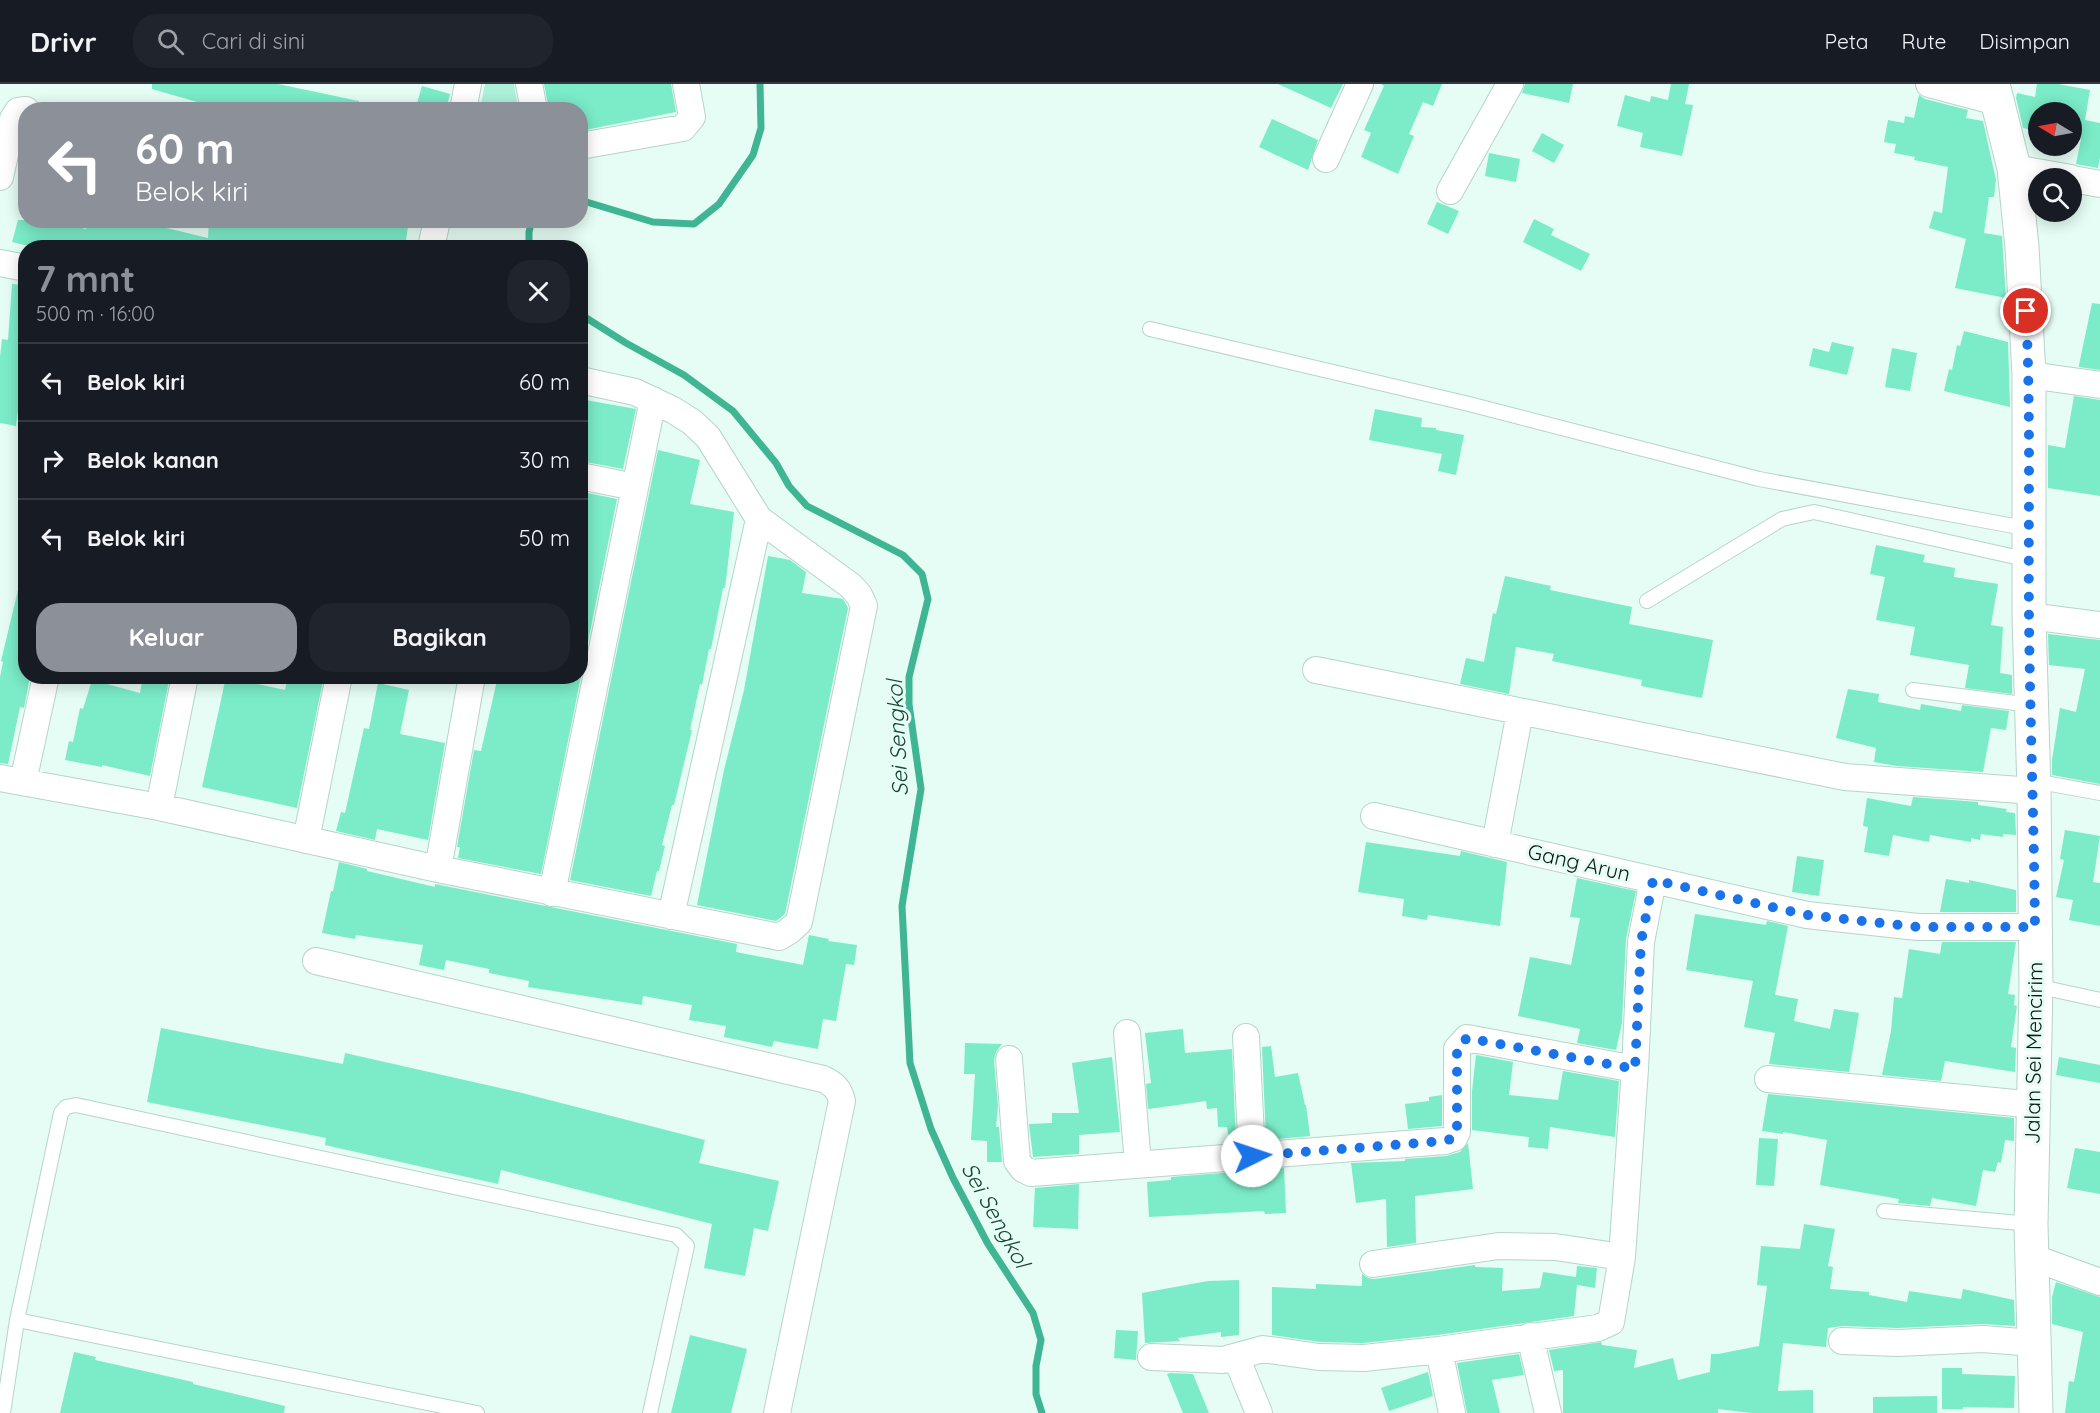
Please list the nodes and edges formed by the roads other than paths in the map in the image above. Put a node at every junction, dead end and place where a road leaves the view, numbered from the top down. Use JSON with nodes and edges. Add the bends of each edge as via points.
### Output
{"nodes":[{"id":1,"x":468,"y":84,"type":"edge"},
{"id":2,"x":530,"y":84,"type":"edge"},
{"id":3,"x":686,"y":84,"type":"edge"},
{"id":4,"x":1360,"y":84,"type":"edge"},
{"id":5,"x":1510,"y":84,"type":"edge"},
{"id":6,"x":1929,"y":84,"type":"edge"},
{"id":7,"x":1995,"y":93,"type":"edge"},
{"id":8,"x":465,"y":102,"type":"edge"},
{"id":9,"x":533,"y":102,"type":"edge"},
{"id":10,"x":18,"y":111,"type":"edge"},
{"id":11,"x":588,"y":145,"type":"edge"},
{"id":12,"x":1326,"y":159,"type":"dead end"},
{"id":13,"x":2014,"y":168,"type":"junction"},
{"id":14,"x":2028,"y":170,"type":"edge"},
{"id":15,"x":0,"y":177,"type":"edge"},
{"id":16,"x":2082,"y":180,"type":"edge"},
{"id":17,"x":2100,"y":184,"type":"edge"},
{"id":18,"x":1450,"y":191,"type":"dead end"},
{"id":19,"x":0,"y":263,"type":"edge"},
{"id":20,"x":18,"y":266,"type":"edge"},
{"id":21,"x":1150,"y":329,"type":"dead end"},
{"id":22,"x":2029,"y":375,"type":"junction"},
{"id":23,"x":588,"y":382,"type":"edge"},
{"id":24,"x":2100,"y":385,"type":"edge"},
{"id":25,"x":653,"y":400,"type":"junction"},
{"id":26,"x":588,"y":478,"type":"edge"},
{"id":27,"x":635,"y":487,"type":"junction"},
{"id":28,"x":759,"y":519,"type":"junction"},
{"id":29,"x":2029,"y":545,"type":"junction"},
{"id":30,"x":1647,"y":601,"type":"dead end"},
{"id":31,"x":2029,"y":616,"type":"junction"},
{"id":32,"x":2100,"y":625,"type":"edge"},
{"id":33,"x":1316,"y":670,"type":"dead end"},
{"id":34,"x":43,"y":684,"type":"edge"},
{"id":35,"x":183,"y":684,"type":"edge"},
{"id":36,"x":337,"y":684,"type":"edge"},
{"id":37,"x":471,"y":684,"type":"edge"},
{"id":38,"x":1913,"y":690,"type":"dead end"},
{"id":39,"x":2031,"y":705,"type":"junction"},
{"id":40,"x":1520,"y":712,"type":"junction"},
{"id":41,"x":11,"y":780,"type":"edge"},
{"id":42,"x":2034,"y":786,"type":"junction"},
{"id":43,"x":2100,"y":793,"type":"edge"},
{"id":44,"x":159,"y":807,"type":"junction"},
{"id":45,"x":1374,"y":816,"type":"dead end"},
{"id":46,"x":306,"y":840,"type":"junction"},
{"id":47,"x":1495,"y":844,"type":"junction"},
{"id":48,"x":438,"y":869,"type":"junction"},
{"id":49,"x":1653,"y":880,"type":"junction"},
{"id":50,"x":552,"y":893,"type":"junction"},
{"id":51,"x":671,"y":916,"type":"junction"},
{"id":52,"x":2035,"y":927,"type":"junction"},
{"id":53,"x":316,"y":961,"type":"dead end"},
{"id":54,"x":2036,"y":986,"type":"junction"},
{"id":55,"x":2100,"y":1000,"type":"edge"},
{"id":56,"x":1127,"y":1033,"type":"dead end"},
{"id":57,"x":1246,"y":1037,"type":"dead end"},
{"id":58,"x":1009,"y":1059,"type":"dead end"},
{"id":59,"x":1635,"y":1069,"type":"junction"},
{"id":60,"x":1768,"y":1079,"type":"dead end"},
{"id":61,"x":2035,"y":1105,"type":"junction"},
{"id":62,"x":1252,"y":1156,"type":"junction"},
{"id":63,"x":1138,"y":1164,"type":"junction"},
{"id":64,"x":1884,"y":1211,"type":"dead end"},
{"id":65,"x":2031,"y":1224,"type":"junction"},
{"id":66,"x":1622,"y":1257,"type":"junction"},
{"id":67,"x":2034,"y":1258,"type":"junction"},
{"id":68,"x":1373,"y":1264,"type":"dead end"},
{"id":69,"x":2100,"y":1282,"type":"edge"},
{"id":70,"x":17,"y":1320,"type":"junction"},
{"id":71,"x":1530,"y":1336,"type":"junction"},
{"id":72,"x":1842,"y":1341,"type":"dead end"},
{"id":73,"x":2034,"y":1343,"type":"junction"},
{"id":74,"x":1439,"y":1350,"type":"junction"},
{"id":75,"x":1152,"y":1357,"type":"dead end"},
{"id":76,"x":1236,"y":1357,"type":"junction"},
{"id":77,"x":3,"y":1413,"type":"edge"},
{"id":78,"x":477,"y":1413,"type":"edge"},
{"id":79,"x":650,"y":1413,"type":"edge"},
{"id":80,"x":777,"y":1413,"type":"edge"},
{"id":81,"x":1259,"y":1413,"type":"edge"},
{"id":82,"x":1452,"y":1413,"type":"edge"},
{"id":83,"x":1548,"y":1413,"type":"edge"},
{"id":84,"x":2036,"y":1413,"type":"edge"}],
"edges":[{"from":1,"to":8,"type":"street"},
{"from":2,"to":9,"type":"street"},
{"from":3,"to":11,"type":"street","via":[[692,117],[683,128]]},
{"from":4,"to":12,"type":"street"},
{"from":5,"to":18,"type":"street"},
{"from":6,"to":7,"type":"street"},
{"from":7,"to":13,"type":"street","name":"Jalan Sei Mencirim"},
{"from":10,"to":15,"type":"street"},
{"from":13,"to":14,"type":"street"},
{"from":13,"to":22,"type":"street","name":"Jalan Sei Mencirim"},
{"from":16,"to":17,"type":"street"},
{"from":19,"to":20,"type":"street"},
{"from":21,"to":29,"type":"lane","via":[[1469,404]]},
{"from":22,"to":24,"type":"street"},
{"from":22,"to":29,"type":"street","name":"Jalan Sei Mencirim"},
{"from":23,"to":25,"type":"street"},
{"from":25,"to":27,"type":"street"},
{"from":25,"to":28,"type":"street","via":[[692,422],[708,437]]},
{"from":26,"to":27,"type":"street"},
{"from":27,"to":50,"type":"street"},
{"from":28,"to":51,"type":"street"},
{"from":28,"to":51,"type":"street","via":[[851,586],[864,606],[799,922],[778,937]]},
{"from":29,"to":30,"type":"lane","via":[[1814,512],[1782,519]]},
{"from":29,"to":31,"type":"street","name":"Jalan Sei Mencirim"},
{"from":31,"to":32,"type":"street"},
{"from":31,"to":39,"type":"street","name":"Jalan Sei Mencirim"},
{"from":33,"to":40,"type":"street"},
{"from":34,"to":41,"type":"street"},
{"from":35,"to":44,"type":"street"},
{"from":36,"to":46,"type":"street"},
{"from":37,"to":48,"type":"street"},
{"from":38,"to":39,"type":"lane"},
{"from":39,"to":42,"type":"street","name":"Jalan Sei Mencirim"},
{"from":40,"to":42,"type":"street","via":[[1845,777]]},
{"from":40,"to":47,"type":"street"},
{"from":41,"to":44,"type":"street"},
{"from":42,"to":43,"type":"lane"},
{"from":42,"to":52,"type":"street","name":"Jalan Sei Mencirim"},
{"from":44,"to":46,"type":"street"},
{"from":45,"to":47,"type":"street","name":"Gang Arun"},
{"from":46,"to":48,"type":"street"},
{"from":47,"to":49,"type":"street","name":"Gang Arun"},
{"from":48,"to":50,"type":"street"},
{"from":49,"to":52,"type":"street","name":"Gang Arun","via":[[1807,915],[1918,927]]},
{"from":49,"to":59,"type":"street","via":[[1641,942]]},
{"from":50,"to":51,"type":"street"},
{"from":52,"to":54,"type":"street","name":"Jalan Sei Mencirim"},
{"from":53,"to":80,"type":"street","via":[[833,1083],[842,1101]]},
{"from":54,"to":55,"type":"lane"},
{"from":54,"to":61,"type":"street","name":"Jalan Sei Mencirim"},
{"from":56,"to":63,"type":"street"},
{"from":57,"to":62,"type":"street"},
{"from":58,"to":63,"type":"street","via":[[1017,1161],[1023,1169],[1030,1173]]},
{"from":59,"to":62,"type":"street","via":[[1467,1038],[1457,1048],[1454,1138]]},
{"from":59,"to":66,"type":"street"},
{"from":60,"to":61,"type":"street"},
{"from":61,"to":65,"type":"street","name":"Jalan Sei Mencirim"},
{"from":62,"to":63,"type":"street"},
{"from":64,"to":65,"type":"lane"},
{"from":65,"to":67,"type":"street","name":"Jalan Sei Mencirim"},
{"from":66,"to":68,"type":"street","via":[[1555,1247],[1499,1246]]},
{"from":66,"to":71,"type":"street","via":[[1611,1322],[1598,1328]]},
{"from":67,"to":69,"type":"street"},
{"from":67,"to":73,"type":"street","name":"Jalan Sei Mencirim"},
{"from":70,"to":77,"type":"lane"},
{"from":70,"to":78,"type":"lane"},
{"from":70,"to":79,"type":"lane","via":[[61,1113],[76,1104],[676,1235],[687,1246]]},
{"from":71,"to":74,"type":"street"},
{"from":71,"to":83,"type":"street"},
{"from":72,"to":73,"type":"street","via":[[1983,1339]]},
{"from":73,"to":84,"type":"street","name":"Jalan Sei Mencirim"},
{"from":74,"to":76,"type":"street","via":[[1364,1358],[1263,1349]]},
{"from":74,"to":82,"type":"street"},
{"from":75,"to":76,"type":"street"},
{"from":76,"to":81,"type":"street"}]}
